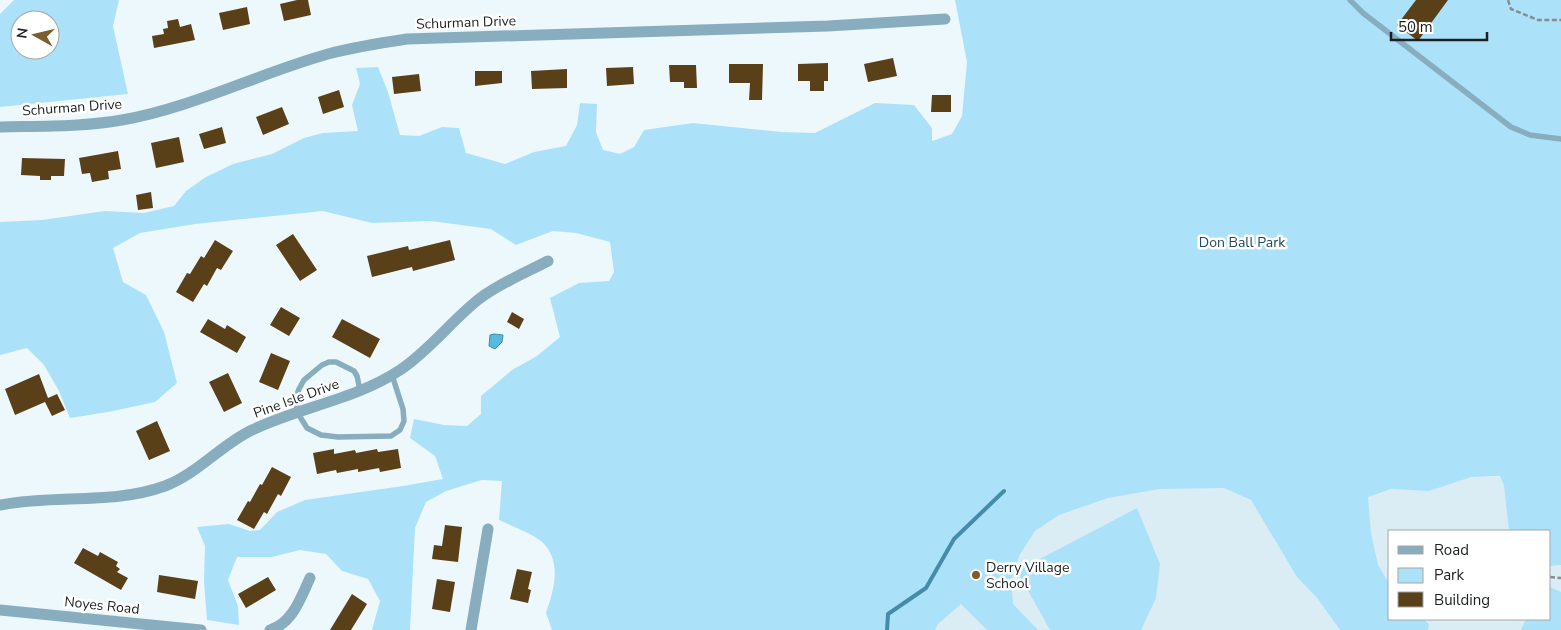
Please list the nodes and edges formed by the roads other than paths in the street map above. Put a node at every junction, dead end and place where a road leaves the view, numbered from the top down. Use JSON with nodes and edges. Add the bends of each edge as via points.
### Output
{"nodes":[{"id":1,"x":1350,"y":0,"type":"edge"},
{"id":2,"x":945,"y":19,"type":"dead end"},
{"id":3,"x":0,"y":127,"type":"edge"},
{"id":4,"x":1561,"y":139,"type":"edge"},
{"id":5,"x":548,"y":261,"type":"dead end"},
{"id":6,"x":392,"y":375,"type":"junction"},
{"id":7,"x":360,"y":390,"type":"junction"},
{"id":8,"x":297,"y":412,"type":"junction"},
{"id":9,"x":0,"y":505,"type":"edge"},
{"id":10,"x":488,"y":529,"type":"dead end"},
{"id":11,"x":310,"y":578,"type":"dead end"},
{"id":12,"x":0,"y":610,"type":"edge"},
{"id":13,"x":201,"y":630,"type":"edge"},
{"id":14,"x":270,"y":630,"type":"edge"},
{"id":15,"x":471,"y":630,"type":"edge"}],
"edges":[{"from":1,"to":4,"type":"lane","via":[[1511,127],[1530,135]]},
{"from":2,"to":3,"type":"street","name":"Schurman Drive","via":[[406,39],[328,54],[165,109],[122,120]]},
{"from":5,"to":6,"type":"street","name":"Pine Isle Drive","via":[[479,299],[412,361]]},
{"from":6,"to":7,"type":"street","name":"Pine Isle Drive"},
{"from":6,"to":8,"type":"lane","via":[[404,421],[400,430],[391,436],[338,438],[320,435],[307,428]]},
{"from":7,"to":8,"type":"street","name":"Pine Isle Drive"},
{"from":7,"to":8,"type":"lane","via":[[354,371],[329,362],[304,380],[296,397]]},
{"from":8,"to":9,"type":"street","name":"Pine Isle Drive","via":[[249,432],[166,485],[131,494]]},
{"from":10,"to":15,"type":"street"},
{"from":11,"to":14,"type":"street","via":[[288,619]]},
{"from":12,"to":13,"type":"street","name":"Noyes Road"}]}
